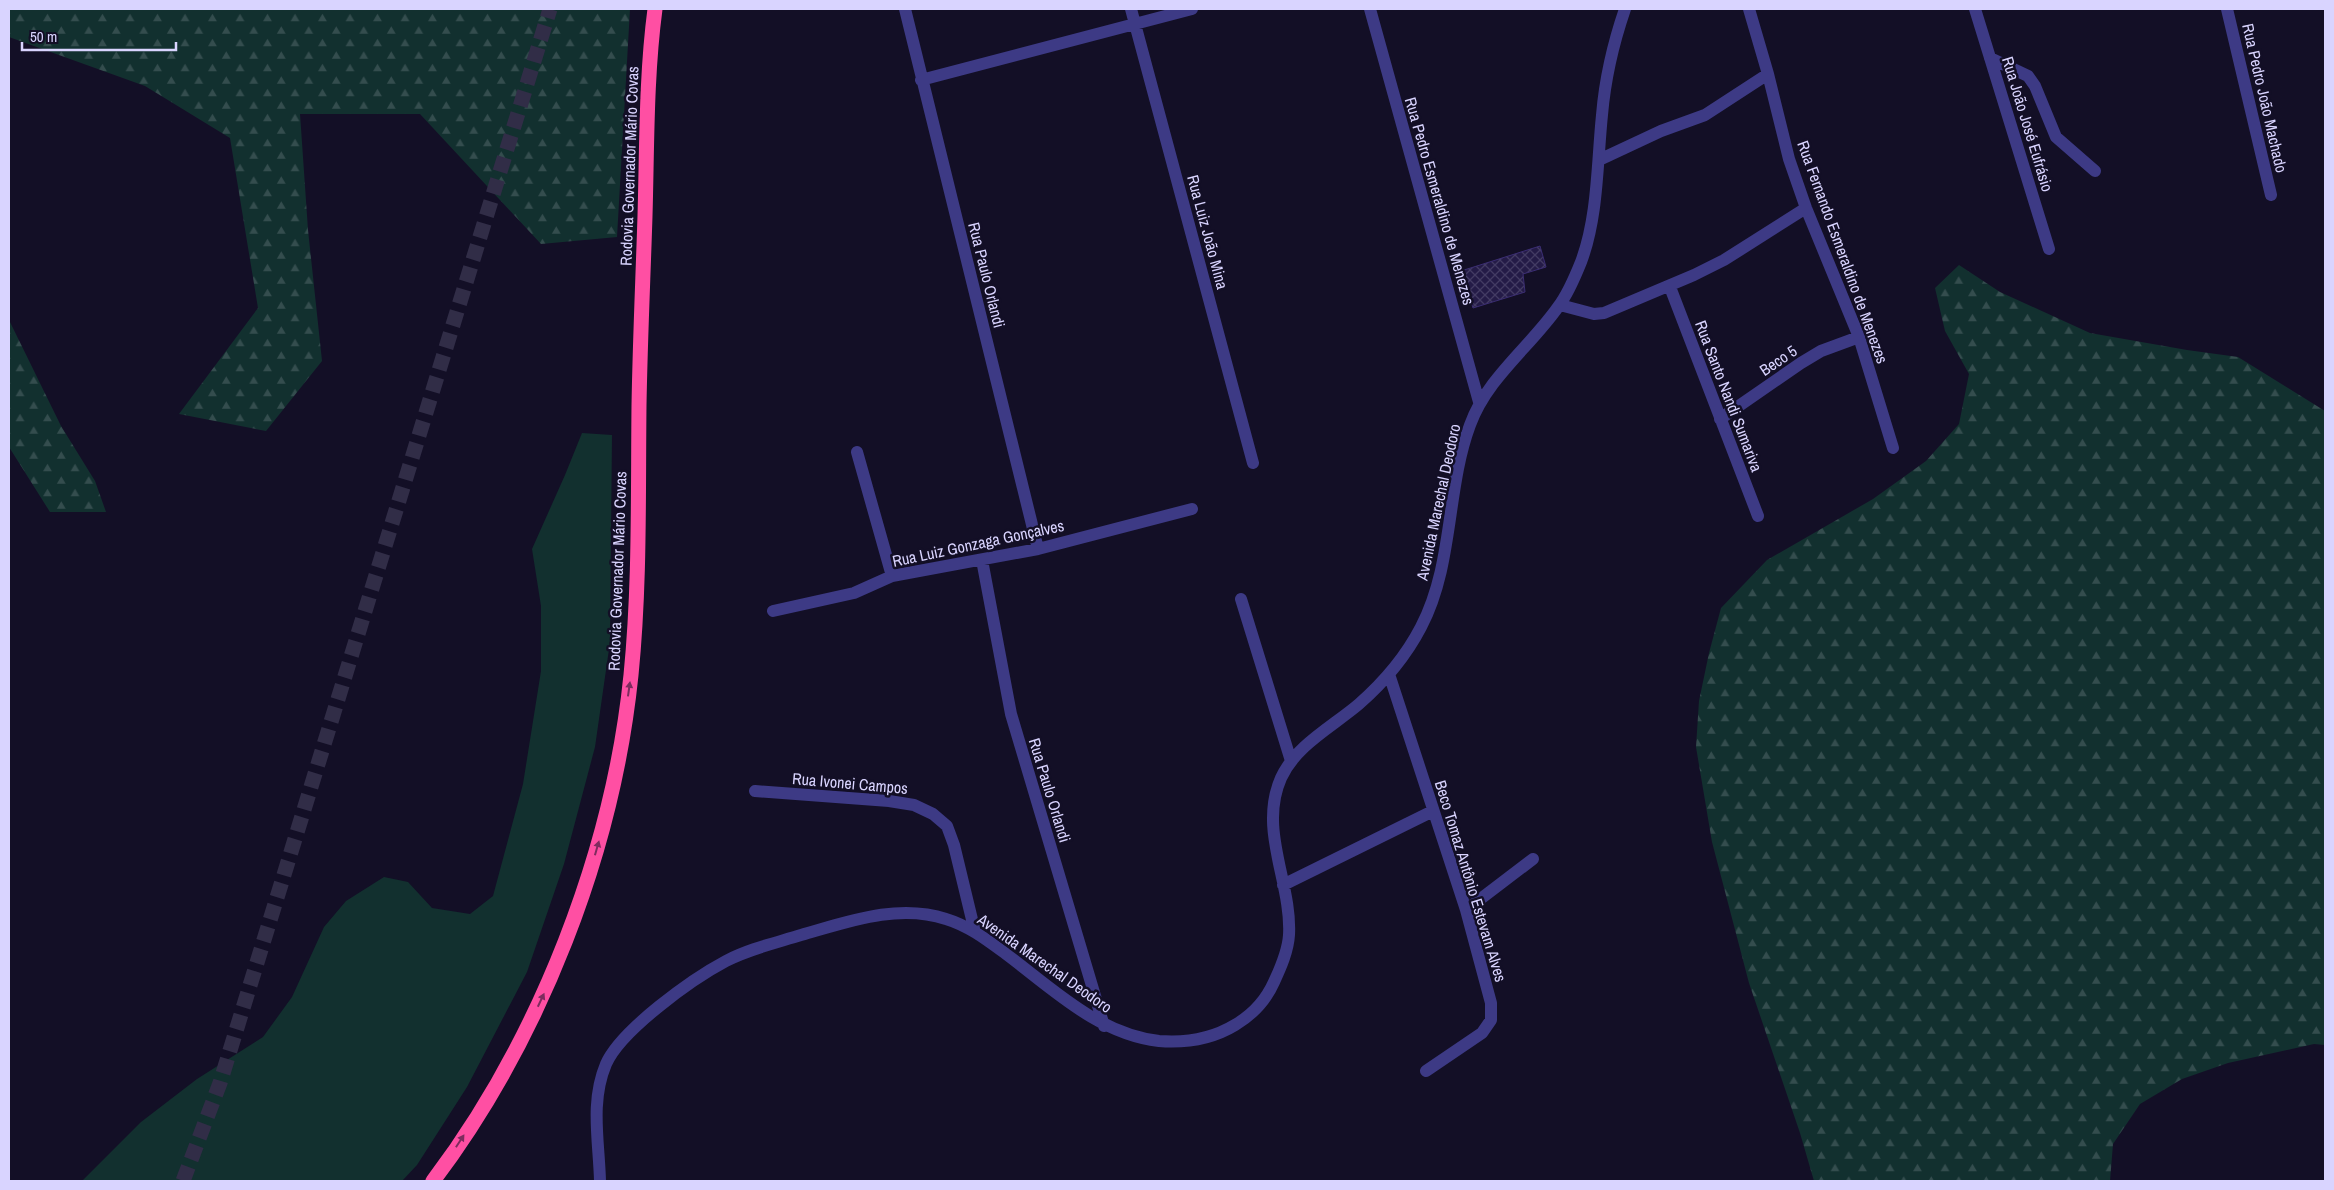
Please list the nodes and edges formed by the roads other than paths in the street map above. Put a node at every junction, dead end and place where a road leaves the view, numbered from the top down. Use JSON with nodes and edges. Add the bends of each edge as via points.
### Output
{"nodes":[{"id":1,"x":654,"y":9,"type":"edge"},
{"id":2,"x":905,"y":9,"type":"edge"},
{"id":3,"x":1131,"y":9,"type":"edge"},
{"id":4,"x":1192,"y":9,"type":"edge"},
{"id":5,"x":1370,"y":9,"type":"edge"},
{"id":6,"x":1625,"y":9,"type":"edge"},
{"id":7,"x":1749,"y":9,"type":"edge"},
{"id":8,"x":1975,"y":9,"type":"edge"},
{"id":9,"x":2227,"y":9,"type":"edge"},
{"id":10,"x":1135,"y":24,"type":"junction"},
{"id":11,"x":1990,"y":58,"type":"junction"},
{"id":12,"x":1768,"y":74,"type":"junction"},
{"id":13,"x":921,"y":80,"type":"junction"},
{"id":14,"x":1599,"y":160,"type":"junction"},
{"id":15,"x":2095,"y":171,"type":"dead end"},
{"id":16,"x":2271,"y":195,"type":"dead end"},
{"id":17,"x":1806,"y":208,"type":"junction"},
{"id":18,"x":2049,"y":249,"type":"dead end"},
{"id":19,"x":1670,"y":287,"type":"junction"},
{"id":20,"x":1560,"y":305,"type":"junction"},
{"id":21,"x":1859,"y":337,"type":"junction"},
{"id":22,"x":1479,"y":402,"type":"junction"},
{"id":23,"x":1720,"y":419,"type":"junction"},
{"id":24,"x":1894,"y":448,"type":"dead end"},
{"id":25,"x":857,"y":452,"type":"dead end"},
{"id":26,"x":1253,"y":463,"type":"dead end"},
{"id":27,"x":1192,"y":509,"type":"dead end"},
{"id":28,"x":1758,"y":516,"type":"dead end"},
{"id":29,"x":1038,"y":549,"type":"junction"},
{"id":30,"x":982,"y":560,"type":"junction"},
{"id":31,"x":892,"y":576,"type":"junction"},
{"id":32,"x":1241,"y":599,"type":"dead end"},
{"id":33,"x":773,"y":611,"type":"dead end"},
{"id":34,"x":1389,"y":674,"type":"junction"},
{"id":35,"x":1291,"y":761,"type":"junction"},
{"id":36,"x":754,"y":791,"type":"dead end"},
{"id":37,"x":1433,"y":811,"type":"junction"},
{"id":38,"x":1533,"y":860,"type":"dead end"},
{"id":39,"x":1283,"y":885,"type":"junction"},
{"id":40,"x":1466,"y":910,"type":"junction"},
{"id":41,"x":975,"y":932,"type":"junction"},
{"id":42,"x":1104,"y":1026,"type":"junction"},
{"id":43,"x":1426,"y":1071,"type":"dead end"},
{"id":44,"x":433,"y":1181,"type":"edge"},
{"id":45,"x":600,"y":1181,"type":"edge"}],
"edges":[{"from":44,"to":1,"type":"highway","name":"Rodovia Governador Mário Covas","one_way":true,"via":[[480,1111],[540,1002],[587,882],[622,742],[631,677],[639,555],[639,406],[648,91]]},
{"from":2,"to":13,"type":"street","name":"Rua Paulo Orlandi"},
{"from":3,"to":10,"type":"street","name":"Rua Luiz João Mina"},
{"from":4,"to":10,"type":"street"},
{"from":5,"to":22,"type":"street","name":"Rua Pedro Esmeraldino de Menezes"},
{"from":6,"to":14,"type":"street","name":"Avenida Marechal Deodoro","via":[[1608,69]]},
{"from":7,"to":12,"type":"street","name":"Rua Fernando Esmeraldino de Menezes"},
{"from":8,"to":11,"type":"street","name":"Rua João José Eufrásio"},
{"from":9,"to":16,"type":"street","name":"Rua Pedro João Machado"},
{"from":10,"to":13,"type":"street"},
{"from":10,"to":26,"type":"street","name":"Rua Luiz João Mina"},
{"from":11,"to":15,"type":"street","via":[[2028,76],[2056,137]]},
{"from":11,"to":18,"type":"street","name":"Rua João José Eufrásio"},
{"from":12,"to":14,"type":"street","via":[[1705,114]]},
{"from":12,"to":17,"type":"street","name":"Rua Fernando Esmeraldino de Menezes","via":[[1789,159]]},
{"from":13,"to":29,"type":"street","name":"Rua Paulo Orlandi"},
{"from":14,"to":20,"type":"street","name":"Avenida Marechal Deodoro","via":[[1592,220],[1584,253]]},
{"from":17,"to":19,"type":"street","via":[[1724,260]]},
{"from":17,"to":21,"type":"street","name":"Rua Fernando Esmeraldino de Menezes"},
{"from":19,"to":20,"type":"street","via":[[1594,314]]},
{"from":19,"to":23,"type":"street","name":"Rua Santo Nandi Sumariva"},
{"from":20,"to":22,"type":"street","name":"Avenida Marechal Deodoro"},
{"from":21,"to":23,"type":"street","name":"Beco 5","via":[[1821,351]]},
{"from":21,"to":24,"type":"street","name":"Rua Fernando Esmeraldino de Menezes"},
{"from":22,"to":34,"type":"street","name":"Avenida Marechal Deodoro","via":[[1461,457],[1437,587],[1420,630],[1406,655]]},
{"from":23,"to":28,"type":"street","name":"Rua Santo Nandi Sumariva"},
{"from":25,"to":31,"type":"street"},
{"from":27,"to":29,"type":"street","name":"Rua Luiz Gonzaga Gonçalves"},
{"from":29,"to":30,"type":"street","name":"Rua Luiz Gonzaga Gonçalves"},
{"from":30,"to":31,"type":"street","name":"Rua Luiz Gonzaga Gonçalves"},
{"from":30,"to":42,"type":"street","name":"Rua Paulo Orlandi","via":[[1010,714]]},
{"from":31,"to":33,"type":"street","name":"Rua Luiz Gonzaga Gonçalves","via":[[854,593]]},
{"from":32,"to":35,"type":"street"},
{"from":34,"to":35,"type":"street","name":"Avenida Marechal Deodoro","via":[[1364,700]]},
{"from":34,"to":37,"type":"street","name":"Beco Tomaz Antônio Estevam Alves"},
{"from":35,"to":39,"type":"street","name":"Avenida Marechal Deodoro","via":[[1279,783],[1273,814]]},
{"from":36,"to":41,"type":"street","name":"Rua Ivonei Campos","via":[[889,801],[914,805],[933,814],[947,826],[954,845]]},
{"from":37,"to":39,"type":"street"},
{"from":37,"to":40,"type":"street","name":"Beco Tomaz Antônio Estevam Alves"},
{"from":38,"to":40,"type":"street"},
{"from":39,"to":42,"type":"street","name":"Avenida Marechal Deodoro","via":[[1289,938],[1283,963],[1270,991],[1252,1014],[1230,1029],[1184,1043],[1129,1036]]},
{"from":40,"to":43,"type":"street","name":"Beco Tomaz Antônio Estevam Alves","via":[[1488,984],[1491,1020],[1482,1033]]},
{"from":41,"to":42,"type":"street","name":"Avenida Marechal Deodoro"},
{"from":41,"to":45,"type":"street","name":"Avenida Marechal Deodoro","via":[[947,919],[918,912],[886,914],[753,949],[723,963],[665,1002],[608,1058],[598,1087],[595,1127]]}]}
